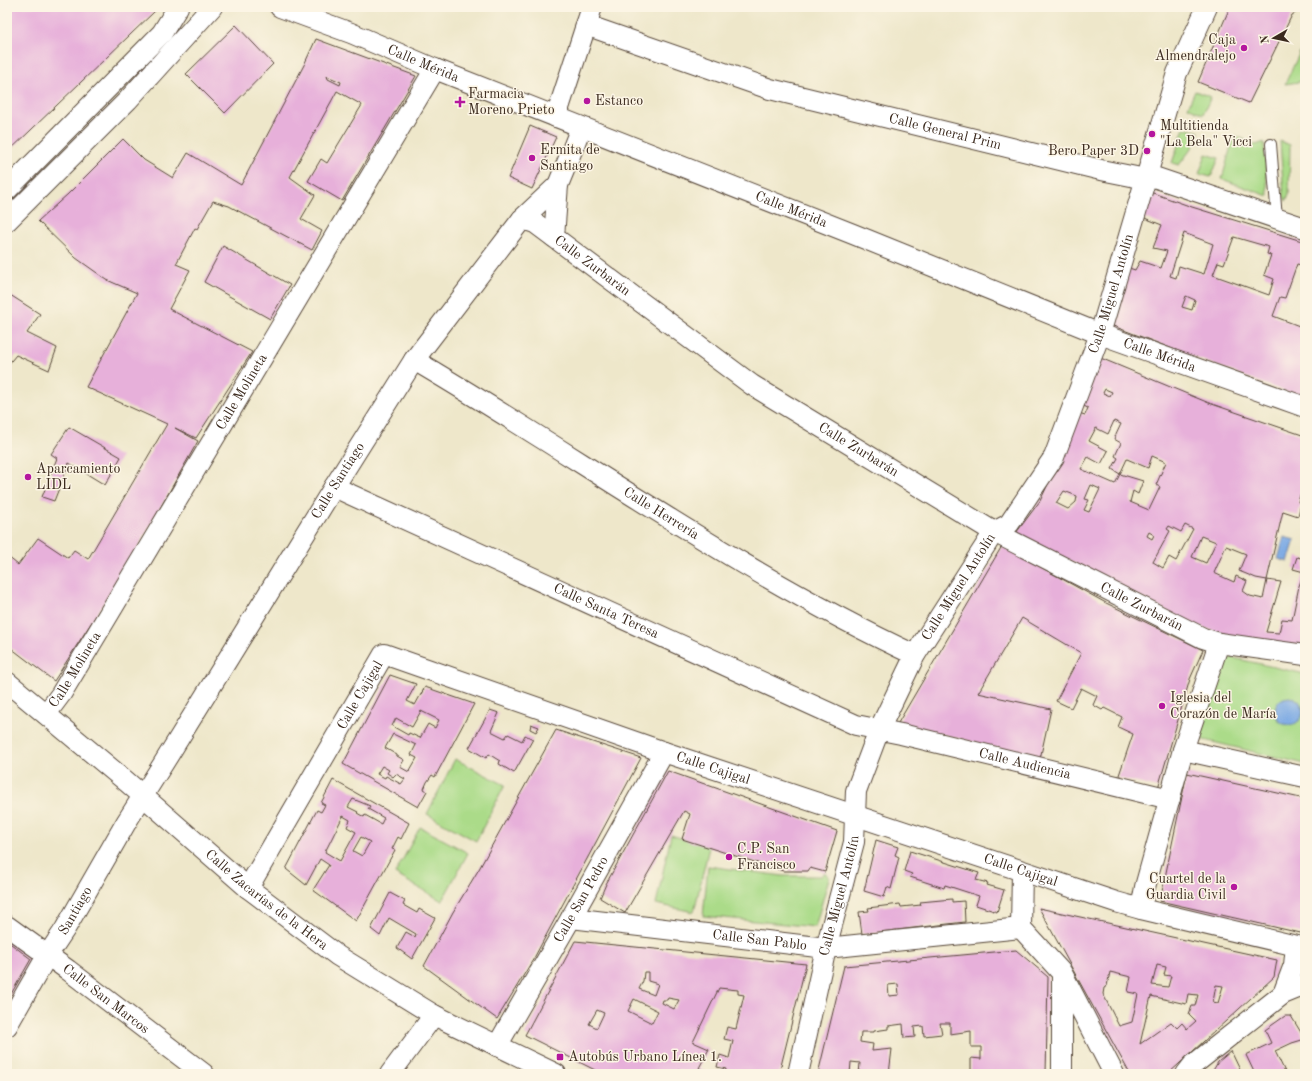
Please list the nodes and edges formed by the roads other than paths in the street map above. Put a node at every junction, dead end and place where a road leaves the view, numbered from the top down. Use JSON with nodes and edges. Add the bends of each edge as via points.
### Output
{"nodes":[{"id":1,"x":178,"y":7,"type":"edge"},
{"id":2,"x":212,"y":7,"type":"edge"},
{"id":3,"x":280,"y":7,"type":"edge"},
{"id":4,"x":1207,"y":7,"type":"edge"},
{"id":5,"x":589,"y":16,"type":"edge"},
{"id":6,"x":435,"y":69,"type":"junction"},
{"id":7,"x":556,"y":117,"type":"junction"},
{"id":8,"x":581,"y":127,"type":"junction"},
{"id":9,"x":1271,"y":144,"type":"dead end"},
{"id":10,"x":1148,"y":175,"type":"junction"},
{"id":11,"x":558,"y":185,"type":"junction"},
{"id":12,"x":7,"y":190,"type":"edge"},
{"id":13,"x":522,"y":219,"type":"junction"},
{"id":14,"x":1277,"y":219,"type":"junction"},
{"id":15,"x":7,"y":221,"type":"edge"},
{"id":16,"x":1305,"y":228,"type":"edge"},
{"id":17,"x":554,"y":237,"type":"junction"},
{"id":18,"x":1100,"y":334,"type":"junction"},
{"id":19,"x":414,"y":360,"type":"junction"},
{"id":20,"x":1305,"y":406,"type":"edge"},
{"id":21,"x":334,"y":487,"type":"junction"},
{"id":22,"x":994,"y":532,"type":"junction"},
{"id":23,"x":1219,"y":643,"type":"junction"},
{"id":24,"x":915,"y":655,"type":"junction"},
{"id":25,"x":1305,"y":655,"type":"edge"},
{"id":26,"x":7,"y":682,"type":"edge"},
{"id":27,"x":46,"y":714,"type":"junction"},
{"id":28,"x":879,"y":730,"type":"junction"},
{"id":29,"x":1182,"y":750,"type":"junction"},
{"id":30,"x":664,"y":752,"type":"junction"},
{"id":31,"x":1305,"y":777,"type":"edge"},
{"id":32,"x":143,"y":795,"type":"junction"},
{"id":33,"x":1170,"y":798,"type":"junction"},
{"id":34,"x":855,"y":816,"type":"junction"},
{"id":35,"x":1022,"y":871,"type":"junction"},
{"id":36,"x":248,"y":888,"type":"junction"},
{"id":37,"x":1141,"y":910,"type":"junction"},
{"id":38,"x":571,"y":918,"type":"junction"},
{"id":39,"x":7,"y":926,"type":"edge"},
{"id":40,"x":1021,"y":928,"type":"junction"},
{"id":41,"x":1300,"y":947,"type":"edge"},
{"id":42,"x":826,"y":948,"type":"junction"},
{"id":43,"x":47,"y":956,"type":"junction"},
{"id":44,"x":1062,"y":972,"type":"junction"},
{"id":45,"x":1305,"y":985,"type":"edge"},
{"id":46,"x":1282,"y":994,"type":"junction"},
{"id":47,"x":434,"y":1015,"type":"junction"},
{"id":48,"x":7,"y":1026,"type":"edge"},
{"id":49,"x":497,"y":1046,"type":"junction"},
{"id":50,"x":204,"y":1074,"type":"edge"},
{"id":51,"x":390,"y":1074,"type":"edge"},
{"id":52,"x":556,"y":1074,"type":"edge"},
{"id":53,"x":798,"y":1074,"type":"edge"},
{"id":54,"x":1062,"y":1074,"type":"edge"},
{"id":55,"x":1114,"y":1074,"type":"edge"},
{"id":56,"x":1186,"y":1074,"type":"edge"}],
"edges":[{"from":1,"to":12,"type":"street","via":[[162,33]]},
{"from":2,"to":15,"type":"street","via":[[128,100]]},
{"from":3,"to":6,"type":"street","name":"Calle Mérida","via":[[351,33]]},
{"from":4,"to":10,"type":"street","name":"Calle Miguel Antolín","via":[[1177,73]]},
{"from":5,"to":7,"type":"street"},
{"from":5,"to":10,"type":"street","name":"Calle General Prim","via":[[770,89],[1101,170],[1141,178]]},
{"from":6,"to":7,"type":"street","name":"Calle Mérida"},
{"from":6,"to":27,"type":"street","name":"Calle Molineta","via":[[61,694]]},
{"from":7,"to":8,"type":"street","name":"Calle Mérida"},
{"from":8,"to":11,"type":"street","name":"Calle Santiago"},
{"from":8,"to":18,"type":"street","name":"Calle Mérida"},
{"from":9,"to":14,"type":"lane"},
{"from":10,"to":14,"type":"street","name":"Calle General Prim"},
{"from":10,"to":18,"type":"street","name":"Calle Miguel Antolín"},
{"from":11,"to":13,"type":"street","name":"Calle Santiago"},
{"from":11,"to":17,"type":"street","name":"Calle Santiago"},
{"from":13,"to":17,"type":"street","name":"Calle Zurbarán","via":[[535,223]]},
{"from":13,"to":19,"type":"street","name":"Calle Santiago"},
{"from":14,"to":16,"type":"street","name":"Calle General Prim"},
{"from":17,"to":22,"type":"street","name":"Calle Zurbarán","via":[[752,385]]},
{"from":18,"to":20,"type":"street","name":"Calle Mérida"},
{"from":18,"to":22,"type":"street","name":"Calle Miguel Antolín","via":[[1054,458],[1009,524]]},
{"from":19,"to":21,"type":"street","name":"Calle Santiago"},
{"from":19,"to":24,"type":"street","name":"Calle Herrería","via":[[798,596]]},
{"from":21,"to":28,"type":"street","name":"Calle Santa Teresa","via":[[856,725]]},
{"from":21,"to":32,"type":"street","name":"Calle Santiago"},
{"from":22,"to":23,"type":"street","name":"Calle Zurbarán","via":[[1203,638]]},
{"from":22,"to":24,"type":"street","name":"Calle Miguel Antolín"},
{"from":23,"to":25,"type":"street","name":"Calle Zurbarán"},
{"from":23,"to":29,"type":"street"},
{"from":24,"to":28,"type":"street","name":"Calle Miguel Antolín"},
{"from":26,"to":27,"type":"street","name":"Calle Zacarías de la Hera"},
{"from":27,"to":32,"type":"street","name":"Calle Zacarías de la Hera"},
{"from":28,"to":33,"type":"street","name":"Calle Audiencia"},
{"from":28,"to":34,"type":"street","name":"Calle Miguel Antolín","via":[[856,791]]},
{"from":29,"to":31,"type":"street"},
{"from":29,"to":33,"type":"street"},
{"from":30,"to":34,"type":"street","name":"Calle Cajigal"},
{"from":30,"to":36,"type":"street","name":"Calle Cajigal","via":[[384,654]]},
{"from":30,"to":38,"type":"street","name":"Calle San Pedro"},
{"from":32,"to":36,"type":"street","name":"Calle Zacarías de la Hera"},
{"from":32,"to":43,"type":"street","name":"Santiago"},
{"from":33,"to":37,"type":"street"},
{"from":34,"to":35,"type":"street","name":"Calle Cajigal"},
{"from":34,"to":42,"type":"street","name":"Calle Miguel Antolín","via":[[854,842]]},
{"from":35,"to":37,"type":"street","name":"Calle Cajigal"},
{"from":35,"to":40,"type":"street"},
{"from":36,"to":47,"type":"street","name":"Calle Zacarías de la Hera","via":[[338,956]]},
{"from":37,"to":41,"type":"street","name":"Calle Cajigal"},
{"from":38,"to":42,"type":"street","name":"Calle San Pablo"},
{"from":38,"to":49,"type":"street","name":"Calle San Pedro"},
{"from":39,"to":43,"type":"street","name":"Calle San Marcos"},
{"from":40,"to":42,"type":"street","name":"Calle San Pablo"},
{"from":40,"to":44,"type":"street"},
{"from":41,"to":46,"type":"street"},
{"from":42,"to":53,"type":"street","name":"Calle Miguel Antolín"},
{"from":43,"to":48,"type":"street","name":"Santiago"},
{"from":43,"to":50,"type":"street","name":"Calle San Marcos"},
{"from":44,"to":54,"type":"street"},
{"from":44,"to":55,"type":"street"},
{"from":45,"to":46,"type":"street"},
{"from":46,"to":56,"type":"street","via":[[1193,1065]]},
{"from":47,"to":49,"type":"street","name":"Calle Zacarías de la Hera"},
{"from":47,"to":51,"type":"street"},
{"from":49,"to":52,"type":"street","name":"Calle Zacarías de la Hera"}]}
